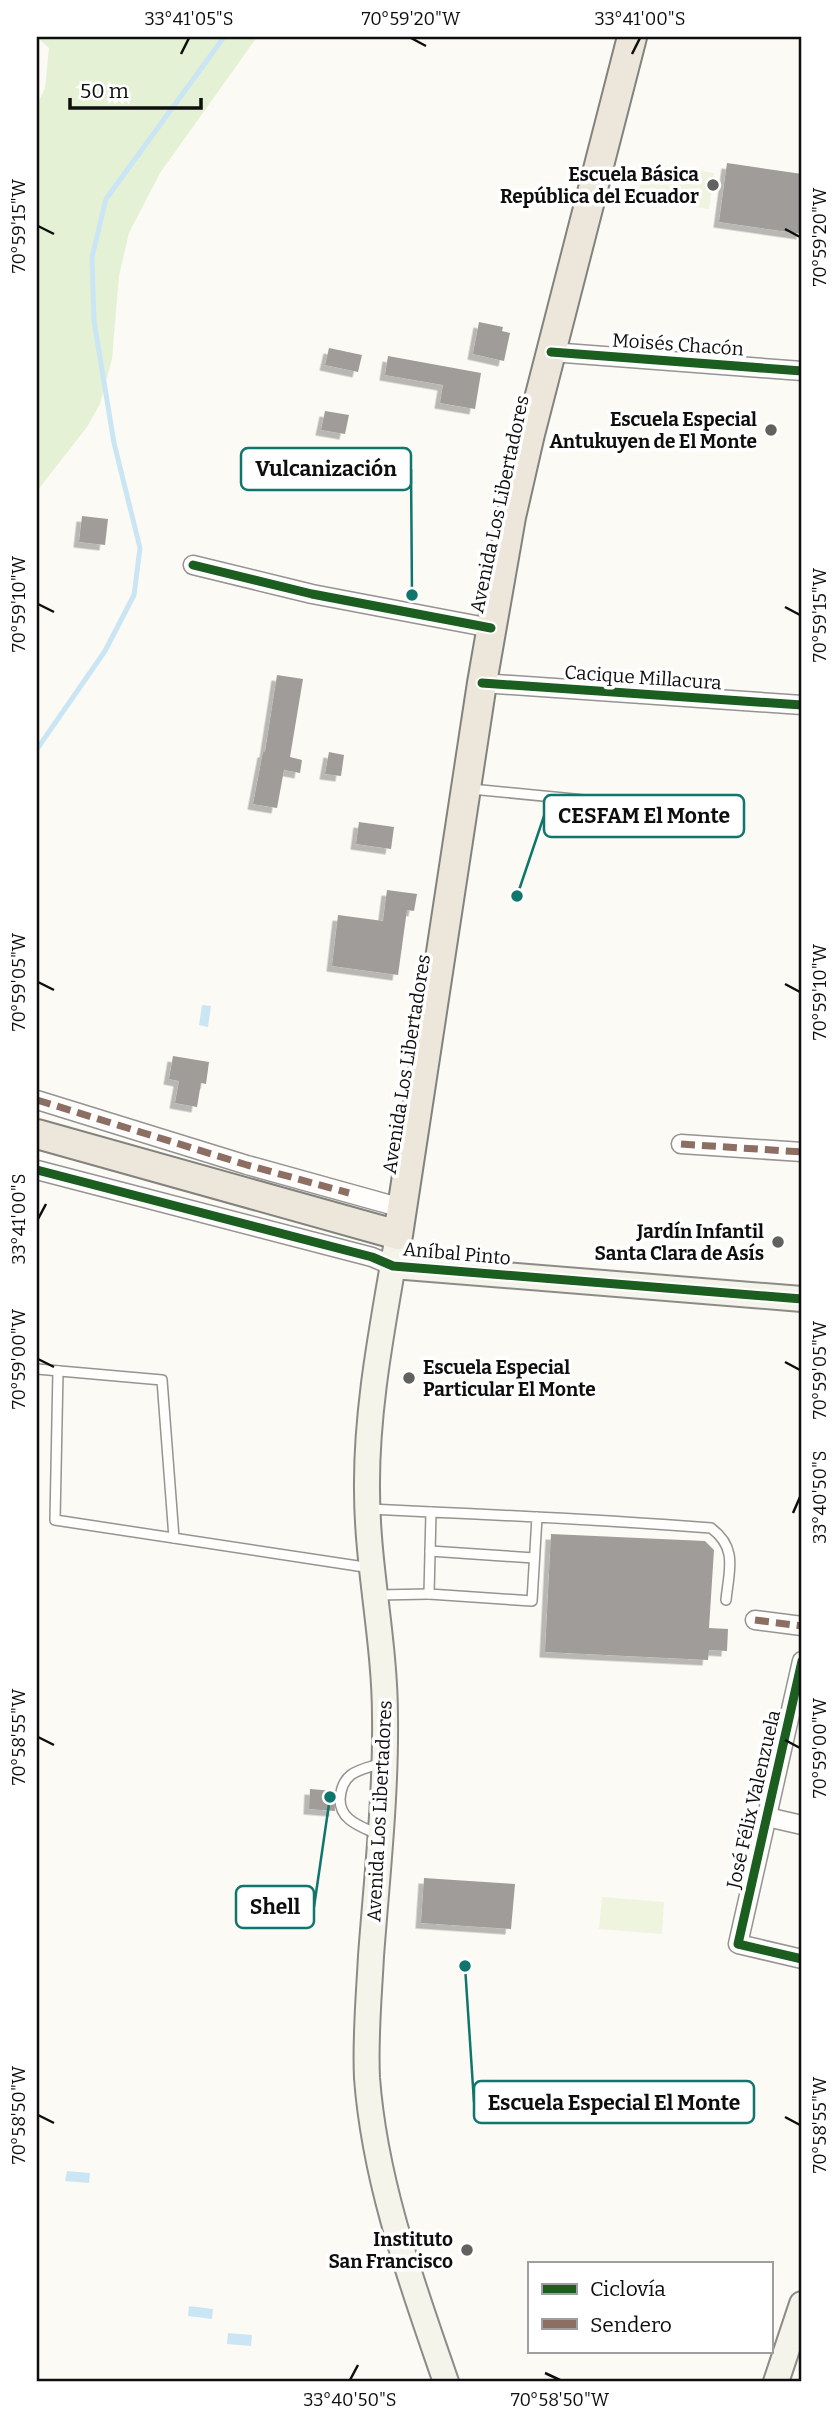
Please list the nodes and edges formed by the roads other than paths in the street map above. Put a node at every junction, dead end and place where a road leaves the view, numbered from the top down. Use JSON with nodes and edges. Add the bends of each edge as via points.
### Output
{"nodes":[{"id":1,"x":632,"y":37,"type":"edge"},
{"id":2,"x":551,"y":352,"type":"junction"},
{"id":3,"x":802,"y":372,"type":"edge"},
{"id":4,"x":193,"y":565,"type":"dead end"},
{"id":5,"x":491,"y":628,"type":"junction"},
{"id":6,"x":482,"y":683,"type":"junction"},
{"id":7,"x":802,"y":705,"type":"edge"},
{"id":8,"x":466,"y":789,"type":"junction"},
{"id":9,"x":729,"y":814,"type":"dead end"},
{"id":10,"x":37,"y":1100,"type":"edge"},
{"id":11,"x":37,"y":1134,"type":"edge"},
{"id":12,"x":681,"y":1144,"type":"dead end"},
{"id":13,"x":802,"y":1152,"type":"edge"},
{"id":14,"x":37,"y":1170,"type":"edge"},
{"id":15,"x":349,"y":1193,"type":"junction"},
{"id":16,"x":392,"y":1224,"type":"junction"},
{"id":17,"x":393,"y":1266,"type":"junction"},
{"id":18,"x":802,"y":1299,"type":"edge"},
{"id":19,"x":37,"y":1369,"type":"edge"},
{"id":20,"x":58,"y":1371,"type":"junction"},
{"id":21,"x":367,"y":1509,"type":"junction"},
{"id":22,"x":431,"y":1511,"type":"junction"},
{"id":23,"x":537,"y":1517,"type":"junction"},
{"id":24,"x":174,"y":1538,"type":"junction"},
{"id":25,"x":430,"y":1551,"type":"junction"},
{"id":26,"x":534,"y":1558,"type":"junction"},
{"id":27,"x":373,"y":1568,"type":"junction"},
{"id":28,"x":429,"y":1594,"type":"junction"},
{"id":29,"x":376,"y":1595,"type":"junction"},
{"id":30,"x":726,"y":1600,"type":"dead end"},
{"id":31,"x":755,"y":1620,"type":"dead end"},
{"id":32,"x":802,"y":1626,"type":"edge"},
{"id":33,"x":802,"y":1661,"type":"edge"},
{"id":34,"x":384,"y":1763,"type":"junction"},
{"id":35,"x":767,"y":1817,"type":"junction"},
{"id":36,"x":802,"y":1825,"type":"edge"},
{"id":37,"x":379,"y":1836,"type":"junction"},
{"id":38,"x":802,"y":1959,"type":"edge"},
{"id":39,"x":802,"y":2304,"type":"edge"},
{"id":40,"x":446,"y":2382,"type":"edge"},
{"id":41,"x":776,"y":2382,"type":"edge"}],
"edges":[{"from":1,"to":2,"type":"main road","name":"Avenida Los Libertadores"},
{"from":2,"to":3,"type":"street","name":"Moisés Chacón"},
{"from":2,"to":5,"type":"main road","name":"Avenida Los Libertadores","via":[[511,517]]},
{"from":4,"to":5,"type":"street","via":[[312,594]]},
{"from":5,"to":6,"type":"main road","name":"Avenida Los Libertadores"},
{"from":6,"to":7,"type":"street","name":"Cacique Millacura"},
{"from":6,"to":8,"type":"main road","name":"Avenida Los Libertadores"},
{"from":8,"to":9,"type":"lane"},
{"from":8,"to":16,"type":"main road","name":"Avenida Los Libertadores"},
{"from":10,"to":15,"type":"street"},
{"from":11,"to":16,"type":"main road","name":"Aníbal Pinto"},
{"from":12,"to":13,"type":"street"},
{"from":14,"to":17,"type":"street","name":"Aníbal Pinto"},
{"from":15,"to":16,"type":"street","name":"Aníbal Pinto"},
{"from":15,"to":16,"type":"street"},
{"from":16,"to":17,"type":"main road","name":"Avenida Los Libertadores"},
{"from":17,"to":18,"type":"main road","name":"Aníbal Pinto"},
{"from":17,"to":21,"type":"main road","name":"Avenida Los Libertadores","via":[[369,1429]]},
{"from":19,"to":20,"type":"lane"},
{"from":20,"to":24,"type":"lane","via":[[162,1380]]},
{"from":20,"to":24,"type":"lane","via":[[55,1520]]},
{"from":21,"to":22,"type":"lane"},
{"from":21,"to":27,"type":"main road","name":"Avenida Los Libertadores"},
{"from":22,"to":23,"type":"lane"},
{"from":22,"to":25,"type":"lane"},
{"from":23,"to":26,"type":"lane"},
{"from":23,"to":30,"type":"lane","via":[[711,1528],[731,1552]]},
{"from":24,"to":27,"type":"lane"},
{"from":25,"to":26,"type":"lane"},
{"from":25,"to":28,"type":"lane"},
{"from":26,"to":28,"type":"lane","via":[[532,1601]]},
{"from":27,"to":29,"type":"main road","name":"Avenida Los Libertadores"},
{"from":28,"to":29,"type":"lane"},
{"from":29,"to":34,"type":"main road","name":"Avenida Los Libertadores","via":[[385,1690]]},
{"from":31,"to":32,"type":"street"},
{"from":33,"to":35,"type":"street","name":"José Félix Valenzuela"},
{"from":34,"to":37,"type":"main road","name":"Avenida Los Libertadores"},
{"from":34,"to":37,"type":"lane","via":[[351,1774],[344,1782],[340,1805],[347,1818]]},
{"from":35,"to":36,"type":"street"},
{"from":35,"to":38,"type":"street","name":"José Félix Valenzuela","via":[[738,1944]]},
{"from":37,"to":40,"type":"main road","name":"Avenida Los Libertadores","via":[[366,2045],[370,2112],[398,2239]]},
{"from":39,"to":41,"type":"main road"}]}
